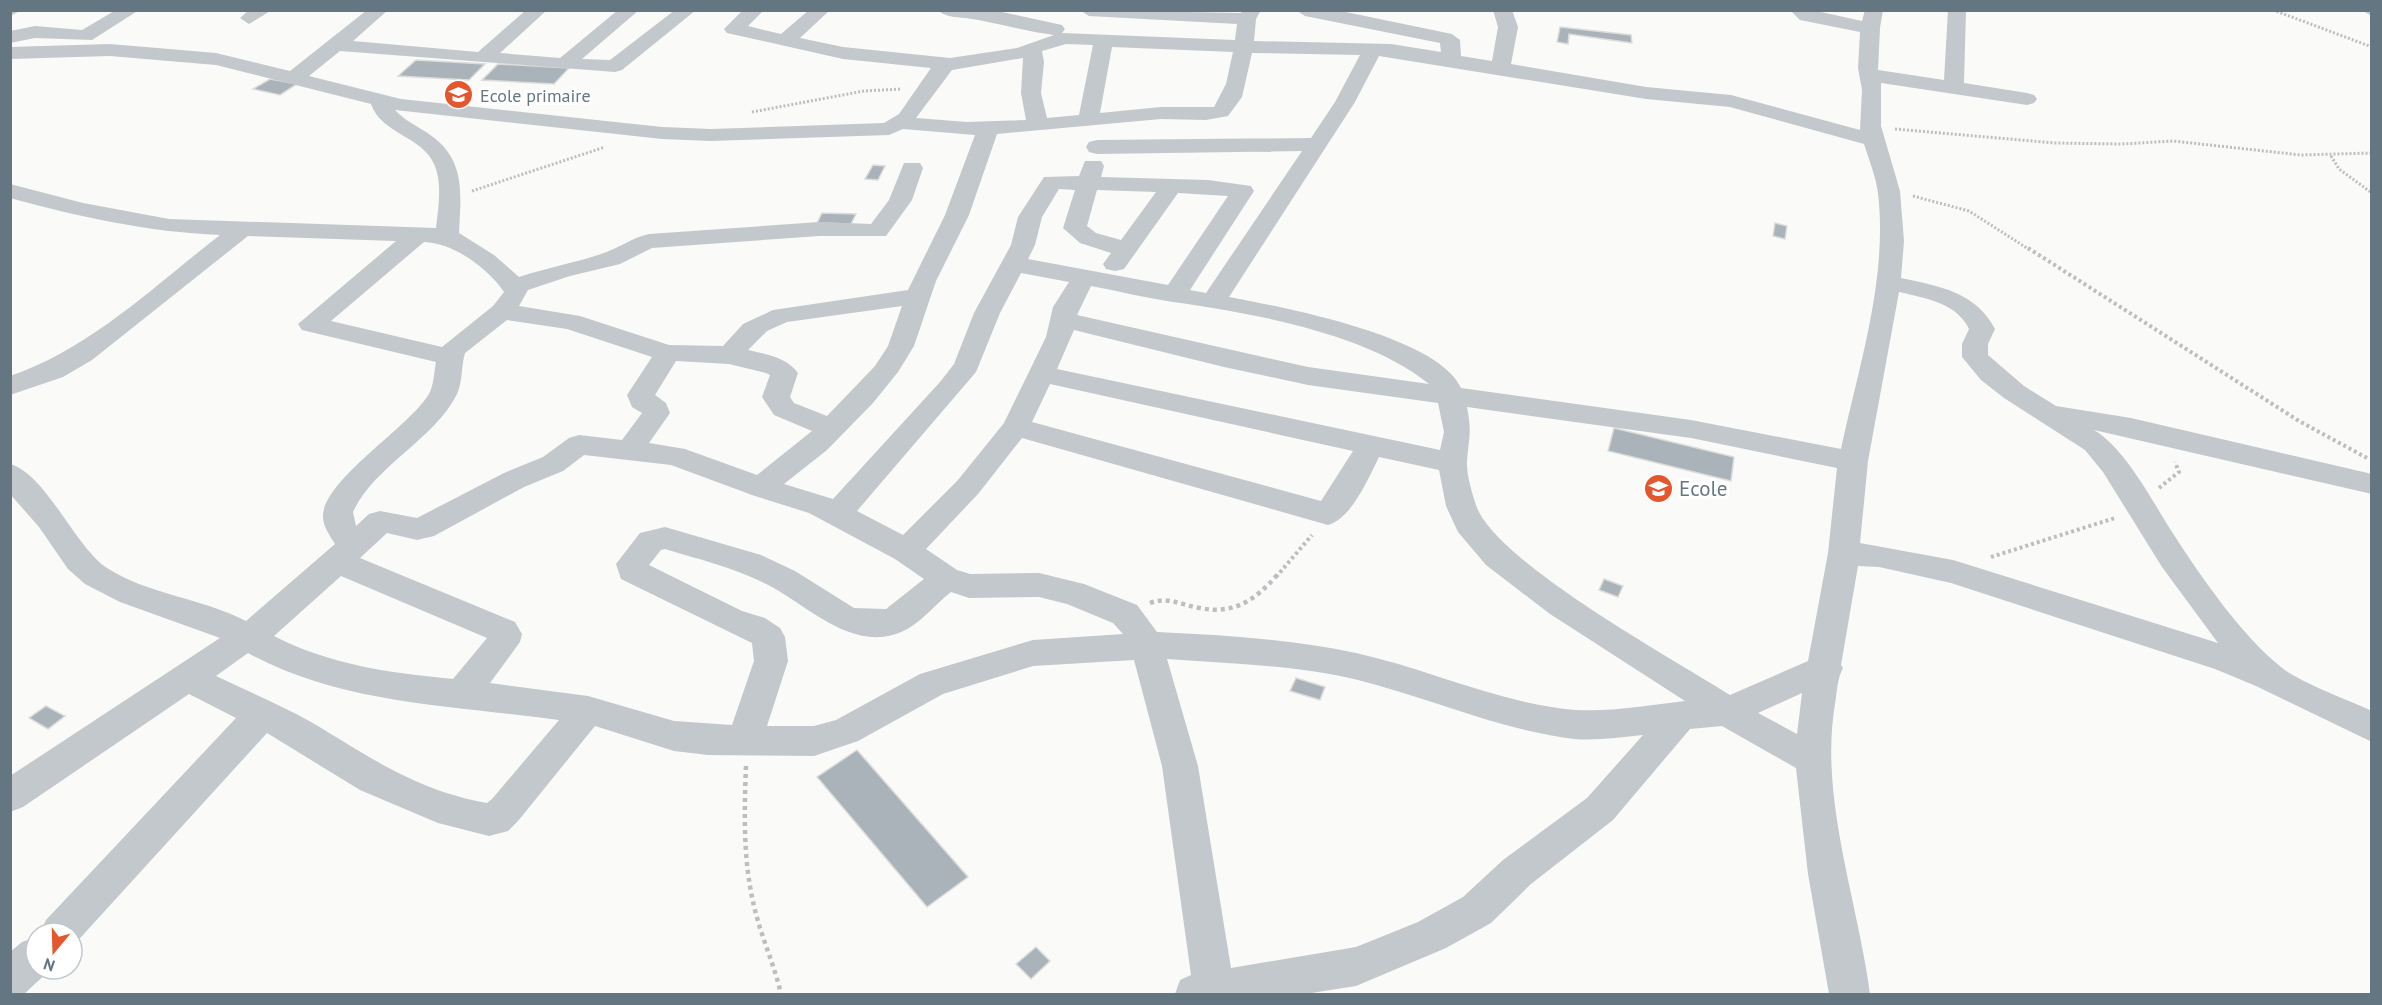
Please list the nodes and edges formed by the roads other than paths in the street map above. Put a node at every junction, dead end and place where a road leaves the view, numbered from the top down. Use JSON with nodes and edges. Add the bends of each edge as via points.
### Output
{"nodes":[{"id":1,"x":106,"y":10,"type":"edge"},
{"id":2,"x":130,"y":10,"type":"edge"},
{"id":3,"x":379,"y":10,"type":"edge"},
{"id":4,"x":538,"y":10,"type":"edge"},
{"id":5,"x":630,"y":10,"type":"edge"},
{"id":6,"x":687,"y":10,"type":"edge"},
{"id":7,"x":755,"y":10,"type":"edge"},
{"id":8,"x":821,"y":10,"type":"edge"},
{"id":9,"x":1063,"y":10,"type":"edge"},
{"id":10,"x":1089,"y":10,"type":"edge"},
{"id":11,"x":1305,"y":10,"type":"edge"},
{"id":12,"x":1502,"y":10,"type":"edge"},
{"id":13,"x":1799,"y":10,"type":"edge"},
{"id":14,"x":1957,"y":10,"type":"edge"},
{"id":15,"x":1001,"y":14,"type":"edge"},
{"id":16,"x":1250,"y":15,"type":"edge"},
{"id":17,"x":1360,"y":16,"type":"edge"},
{"id":18,"x":1872,"y":19,"type":"edge"},
{"id":19,"x":35,"y":32,"type":"junction"},
{"id":20,"x":952,"y":38,"type":"edge"},
{"id":21,"x":11,"y":39,"type":"edge"},
{"id":22,"x":1104,"y":39,"type":"junction"},
{"id":23,"x":785,"y":40,"type":"junction"},
{"id":24,"x":1045,"y":40,"type":"junction"},
{"id":25,"x":468,"y":41,"type":"dead end"},
{"id":26,"x":334,"y":45,"type":"junction"},
{"id":27,"x":1244,"y":47,"type":"junction"},
{"id":28,"x":1373,"y":49,"type":"junction"},
{"id":29,"x":451,"y":56,"type":"junction"},
{"id":30,"x":483,"y":58,"type":"junction"},
{"id":31,"x":1451,"y":59,"type":"junction"},
{"id":32,"x":564,"y":64,"type":"junction"},
{"id":33,"x":1501,"y":67,"type":"junction"},
{"id":34,"x":1869,"y":75,"type":"junction"},
{"id":35,"x":294,"y":78,"type":"junction"},
{"id":36,"x":1954,"y":88,"type":"junction"},
{"id":37,"x":2027,"y":99,"type":"dead end"},
{"id":38,"x":381,"y":100,"type":"junction"},
{"id":39,"x":1095,"y":121,"type":"junction"},
{"id":40,"x":902,"y":123,"type":"junction"},
{"id":41,"x":1038,"y":125,"type":"junction"},
{"id":42,"x":988,"y":129,"type":"junction"},
{"id":43,"x":1872,"y":133,"type":"junction"},
{"id":44,"x":1317,"y":144,"type":"junction"},
{"id":45,"x":1097,"y":147,"type":"junction"},
{"id":46,"x":912,"y":168,"type":"dead end"},
{"id":47,"x":1090,"y":183,"type":"junction"},
{"id":48,"x":1170,"y":186,"type":"junction"},
{"id":49,"x":10,"y":191,"type":"edge"},
{"id":50,"x":245,"y":227,"type":"junction"},
{"id":51,"x":418,"y":235,"type":"junction"},
{"id":52,"x":447,"y":236,"type":"junction"},
{"id":53,"x":1125,"y":249,"type":"junction"},
{"id":54,"x":1013,"y":264,"type":"junction"},
{"id":55,"x":1093,"y":279,"type":"junction"},
{"id":56,"x":1887,"y":282,"type":"junction"},
{"id":57,"x":514,"y":287,"type":"junction"},
{"id":58,"x":1173,"y":295,"type":"junction"},
{"id":59,"x":919,"y":296,"type":"junction"},
{"id":60,"x":1214,"y":300,"type":"junction"},
{"id":61,"x":502,"y":311,"type":"junction"},
{"id":62,"x":1064,"y":320,"type":"junction"},
{"id":63,"x":668,"y":353,"type":"junction"},
{"id":64,"x":730,"y":355,"type":"junction"},
{"id":65,"x":449,"y":357,"type":"junction"},
{"id":66,"x":1042,"y":374,"type":"junction"},
{"id":67,"x":10,"y":386,"type":"edge"},
{"id":68,"x":1451,"y":397,"type":"junction"},
{"id":69,"x":2043,"y":411,"type":"junction"},
{"id":70,"x":1016,"y":427,"type":"junction"},
{"id":71,"x":831,"y":428,"type":"junction"},
{"id":72,"x":1370,"y":446,"type":"junction"},
{"id":73,"x":629,"y":451,"type":"junction"},
{"id":74,"x":1853,"y":461,"type":"junction"},
{"id":75,"x":1452,"y":463,"type":"junction"},
{"id":76,"x":10,"y":474,"type":"edge"},
{"id":77,"x":2372,"y":484,"type":"edge"},
{"id":78,"x":762,"y":488,"type":"junction"},
{"id":79,"x":838,"y":513,"type":"junction"},
{"id":80,"x":906,"y":551,"type":"junction"},
{"id":81,"x":344,"y":553,"type":"junction"},
{"id":82,"x":1845,"y":553,"type":"junction"},
{"id":83,"x":946,"y":578,"type":"junction"},
{"id":84,"x":248,"y":638,"type":"junction"},
{"id":85,"x":1148,"y":646,"type":"junction"},
{"id":86,"x":1826,"y":668,"type":"junction"},
{"id":87,"x":187,"y":677,"type":"junction"},
{"id":88,"x":2270,"y":678,"type":"junction"},
{"id":89,"x":461,"y":694,"type":"junction"},
{"id":90,"x":588,"y":710,"type":"junction"},
{"id":91,"x":1727,"y":711,"type":"junction"},
{"id":92,"x":262,"y":715,"type":"junction"},
{"id":93,"x":1680,"y":717,"type":"junction"},
{"id":94,"x":2372,"y":728,"type":"edge"},
{"id":95,"x":744,"y":740,"type":"junction"},
{"id":96,"x":1813,"y":760,"type":"junction"},
{"id":97,"x":10,"y":796,"type":"edge"},
{"id":98,"x":71,"y":921,"type":"edge"},
{"id":99,"x":24,"y":967,"type":"edge"},
{"id":100,"x":10,"y":980,"type":"edge"},
{"id":101,"x":1204,"y":993,"type":"edge"},
{"id":102,"x":1850,"y":994,"type":"edge"}],
"edges":[{"from":1,"to":19,"type":"street"},
{"from":2,"to":19,"type":"street","via":[[85,36]]},
{"from":3,"to":26,"type":"street"},
{"from":4,"to":30,"type":"street"},
{"from":5,"to":32,"type":"street"},
{"from":6,"to":32,"type":"street","via":[[615,66]]},
{"from":7,"to":23,"type":"street","via":[[735,29]]},
{"from":8,"to":23,"type":"street"},
{"from":9,"to":24,"type":"street"},
{"from":10,"to":16,"type":"street"},
{"from":11,"to":17,"type":"street"},
{"from":12,"to":33,"type":"street","via":[[1508,27]]},
{"from":13,"to":18,"type":"street","via":[[1807,15]]},
{"from":14,"to":36,"type":"street"},
{"from":15,"to":20,"type":"street"},
{"from":15,"to":24,"type":"street"},
{"from":16,"to":27,"type":"street"},
{"from":17,"to":31,"type":"street","via":[[1431,25],[1450,40]]},
{"from":18,"to":34,"type":"street"},
{"from":19,"to":21,"type":"street"},
{"from":20,"to":23,"type":"street","via":[[854,55]]},
{"from":20,"to":24,"type":"street","via":[[1016,54]]},
{"from":20,"to":40,"type":"street","via":[[939,70]]},
{"from":21,"to":35,"type":"street","via":[[230,61]]},
{"from":22,"to":24,"type":"street"},
{"from":22,"to":27,"type":"street"},
{"from":22,"to":39,"type":"street"},
{"from":24,"to":41,"type":"street","via":[[1034,62],[1031,93]]},
{"from":25,"to":29,"type":"street"},
{"from":26,"to":29,"type":"street"},
{"from":26,"to":35,"type":"street"},
{"from":27,"to":28,"type":"street"},
{"from":27,"to":39,"type":"street","via":[[1229,105],[1223,111]]},
{"from":28,"to":31,"type":"street"},
{"from":28,"to":44,"type":"street"},
{"from":29,"to":30,"type":"street"},
{"from":30,"to":32,"type":"street"},
{"from":31,"to":33,"type":"street"},
{"from":33,"to":43,"type":"street","via":[[1646,93],[1731,101]]},
{"from":34,"to":36,"type":"street"},
{"from":34,"to":43,"type":"street"},
{"from":35,"to":38,"type":"street"},
{"from":36,"to":37,"type":"street"},
{"from":38,"to":40,"type":"street","via":[[438,111],[672,133],[879,131]]},
{"from":38,"to":52,"type":"street","via":[[382,111],[389,118],[417,133],[445,163],[451,197]]},
{"from":39,"to":41,"type":"street"},
{"from":39,"to":45,"type":"street"},
{"from":40,"to":42,"type":"street"},
{"from":41,"to":42,"type":"street"},
{"from":42,"to":59,"type":"street","via":[[957,216]]},
{"from":43,"to":56,"type":"street","via":[[1889,191],[1892,241]]},
{"from":44,"to":45,"type":"street"},
{"from":44,"to":60,"type":"street"},
{"from":45,"to":47,"type":"street"},
{"from":46,"to":57,"type":"street","via":[[900,200],[878,231],[819,229],[644,242],[610,259]]},
{"from":47,"to":48,"type":"street"},
{"from":47,"to":53,"type":"street","via":[[1075,228],[1088,238]]},
{"from":47,"to":54,"type":"street","via":[[1050,183],[1030,217]]},
{"from":48,"to":53,"type":"street","via":[[1160,206]]},
{"from":48,"to":58,"type":"street","via":[[1222,187],[1243,193]]},
{"from":49,"to":50,"type":"street","via":[[160,225]]},
{"from":50,"to":51,"type":"street"},
{"from":50,"to":67,"type":"street","via":[[83,354],[52,371]]},
{"from":51,"to":52,"type":"street"},
{"from":51,"to":65,"type":"street","via":[[311,324]]},
{"from":52,"to":57,"type":"street","via":[[492,263]]},
{"from":53,"to":55,"type":"street"},
{"from":54,"to":55,"type":"street"},
{"from":54,"to":79,"type":"street","via":[[987,314],[967,366]]},
{"from":55,"to":58,"type":"street"},
{"from":55,"to":62,"type":"street","via":[[1069,301]]},
{"from":56,"to":69,"type":"street","via":[[1964,305],[1982,329],[1975,344],[1976,357],[1991,374]]},
{"from":56,"to":74,"type":"street"},
{"from":57,"to":61,"type":"street","via":[[516,294]]},
{"from":58,"to":60,"type":"street"},
{"from":59,"to":64,"type":"street","via":[[782,315],[747,332]]},
{"from":59,"to":71,"type":"street","via":[[904,340],[885,372]]},
{"from":60,"to":68,"type":"street","via":[[1328,327],[1392,349],[1432,370],[1445,383]]},
{"from":61,"to":63,"type":"street","via":[[571,322]]},
{"from":61,"to":65,"type":"street"},
{"from":62,"to":66,"type":"street"},
{"from":62,"to":68,"type":"street","via":[[1234,361]]},
{"from":63,"to":64,"type":"street"},
{"from":63,"to":73,"type":"street","via":[[640,397],[656,409],[656,414]]},
{"from":64,"to":71,"type":"street","via":[[781,369],[785,376],[776,397],[778,403]]},
{"from":65,"to":81,"type":"street","via":[[446,389],[440,399],[343,500],[337,516]]},
{"from":66,"to":70,"type":"street"},
{"from":66,"to":72,"type":"street"},
{"from":68,"to":74,"type":"street","via":[[1691,429]]},
{"from":68,"to":75,"type":"street","via":[[1458,432]]},
{"from":69,"to":77,"type":"street","via":[[2130,427]]},
{"from":69,"to":88,"type":"street","via":[[2095,443],[2236,643]]},
{"from":70,"to":72,"type":"street","via":[[1328,514]]},
{"from":70,"to":80,"type":"street","via":[[968,487]]},
{"from":71,"to":78,"type":"street"},
{"from":72,"to":75,"type":"street"},
{"from":73,"to":78,"type":"street","via":[[675,456]]},
{"from":73,"to":81,"type":"street","via":[[577,445],[553,464],[500,487],[431,525],[414,530],[382,522]]},
{"from":74,"to":82,"type":"street"},
{"from":75,"to":91,"type":"street","via":[[1473,532],[1497,557],[1561,605]]},
{"from":76,"to":84,"type":"street","via":[[50,519],[79,561],[96,576]]},
{"from":78,"to":79,"type":"street"},
{"from":79,"to":80,"type":"street"},
{"from":80,"to":83,"type":"street"},
{"from":81,"to":84,"type":"street","via":[[291,604]]},
{"from":81,"to":89,"type":"street","via":[[503,631],[503,642]]},
{"from":82,"to":86,"type":"street"},
{"from":82,"to":88,"type":"street","via":[[1927,565],[2215,656]]},
{"from":83,"to":85,"type":"street","via":[[969,586],[1039,585],[1073,593],[1125,614]]},
{"from":83,"to":95,"type":"street","via":[[897,619],[860,623],[846,619],[784,579],[750,563],[665,538],[651,541],[632,564],[632,571],[768,637],[771,661]]},
{"from":84,"to":87,"type":"street"},
{"from":84,"to":89,"type":"street","via":[[333,674],[384,686]]},
{"from":85,"to":93,"type":"street","via":[[1313,658],[1514,712],[1574,724]]},
{"from":85,"to":95,"type":"street","via":[[1033,653],[932,684],[846,731],[814,741]]},
{"from":85,"to":101,"type":"street","via":[[1180,766]]},
{"from":86,"to":91,"type":"street"},
{"from":86,"to":96,"type":"street","via":[[1815,718]]},
{"from":87,"to":92,"type":"street"},
{"from":87,"to":97,"type":"street"},
{"from":88,"to":94,"type":"street"},
{"from":89,"to":90,"type":"street"},
{"from":90,"to":92,"type":"street","via":[[505,810],[489,820],[452,811],[380,782],[302,732]]},
{"from":90,"to":95,"type":"street","via":[[674,735]]},
{"from":91,"to":93,"type":"street"},
{"from":91,"to":96,"type":"street"},
{"from":92,"to":98,"type":"street"},
{"from":93,"to":101,"type":"street","via":[[1600,809],[1517,872],[1477,910],[1432,935],[1356,966]]},
{"from":96,"to":102,"type":"street","via":[[1827,874]]},
{"from":99,"to":100,"type":"street"}]}
